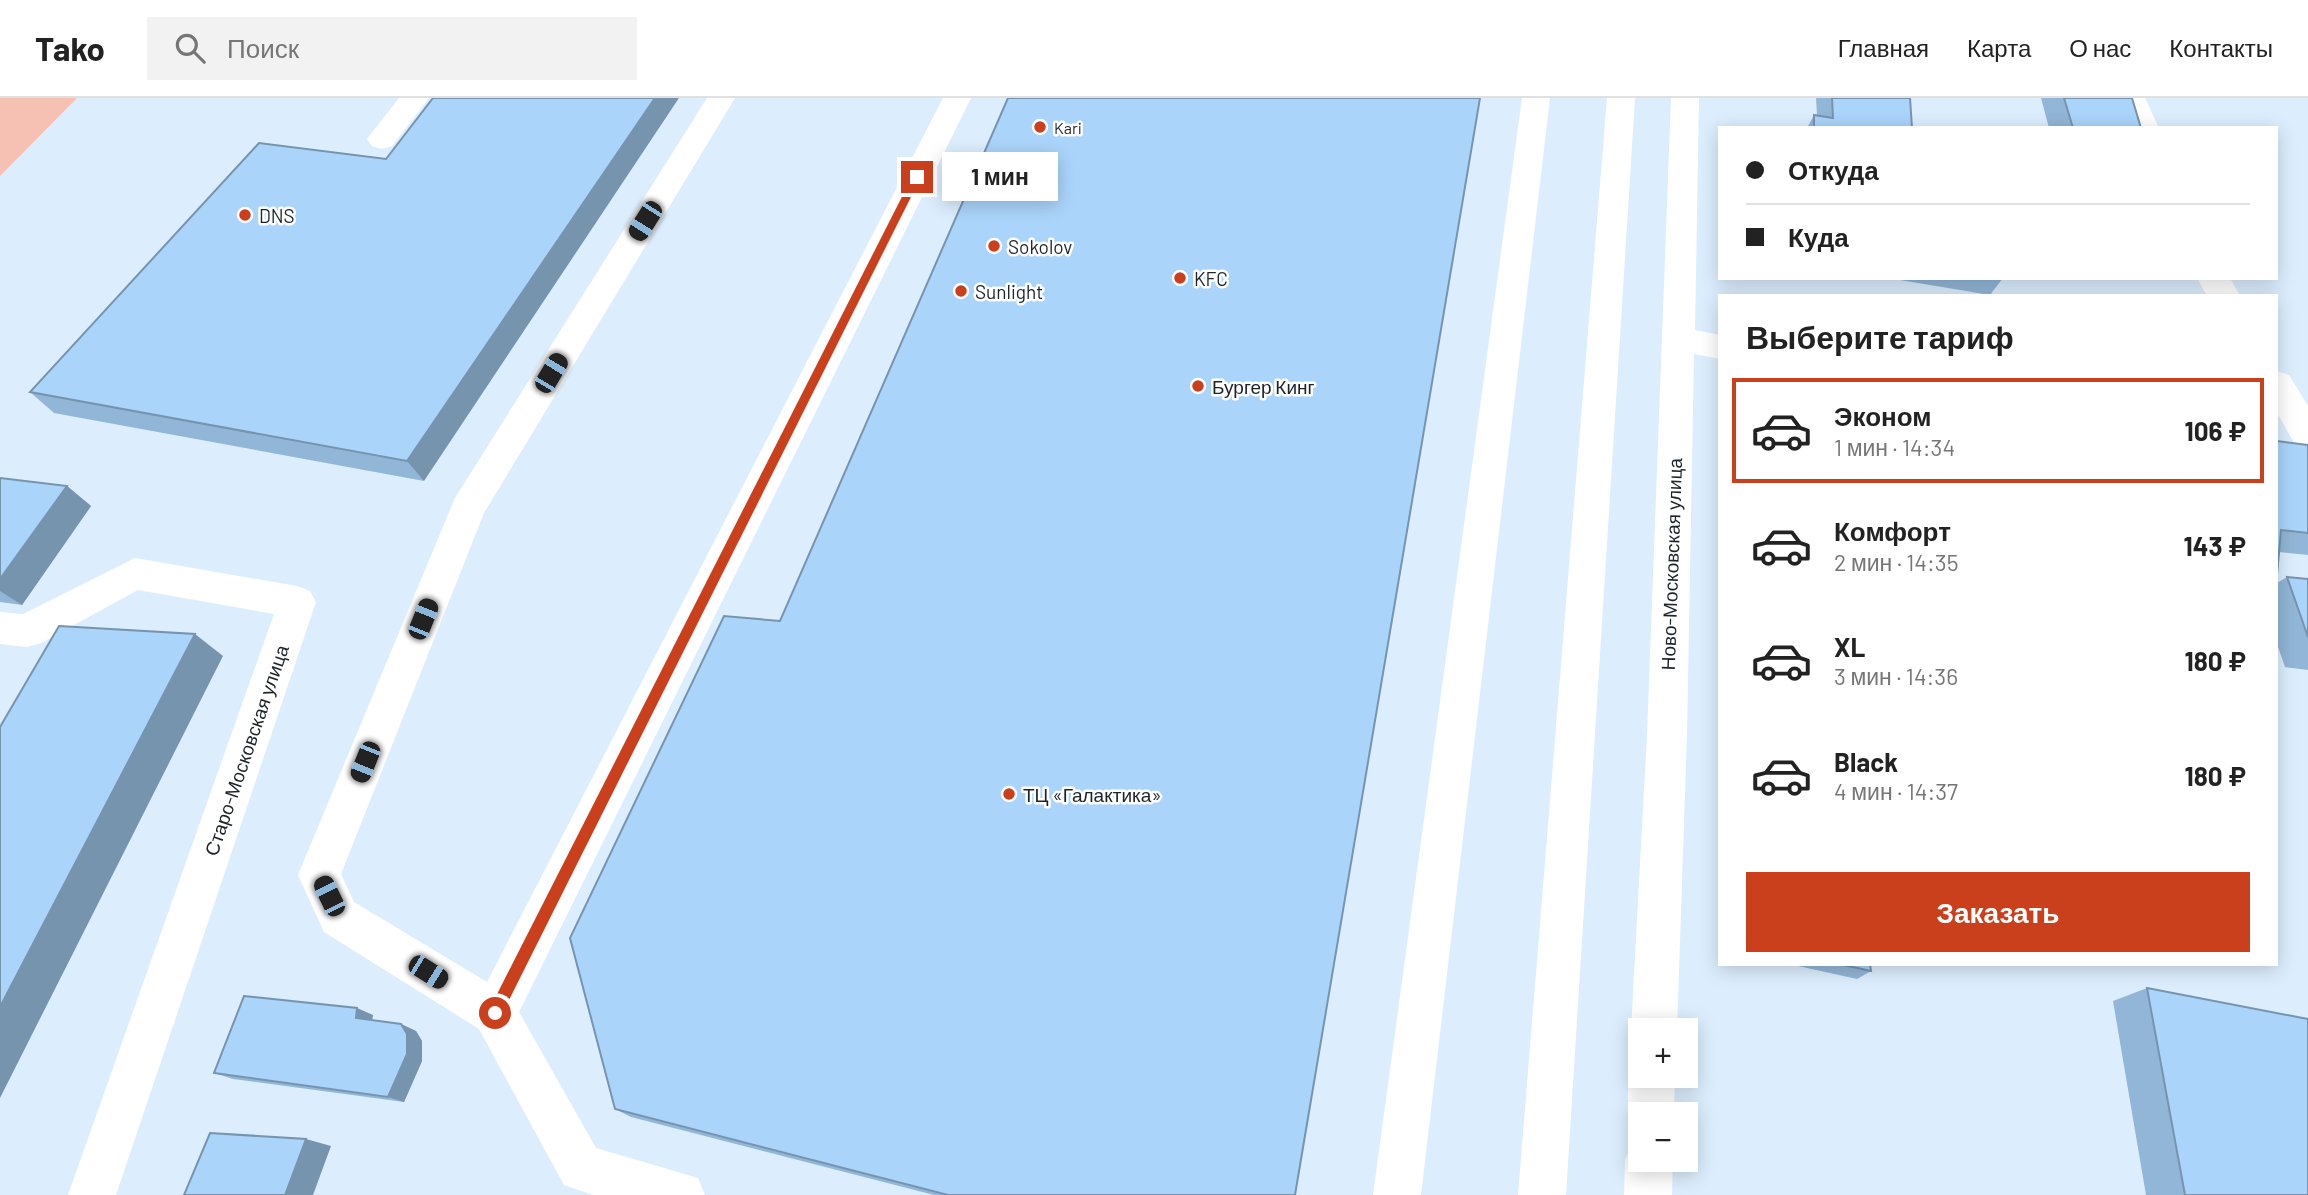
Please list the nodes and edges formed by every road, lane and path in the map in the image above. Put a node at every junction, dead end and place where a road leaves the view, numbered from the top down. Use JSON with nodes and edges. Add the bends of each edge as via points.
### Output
{"nodes":[{"id":1,"x":415,"y":98,"type":"edge"},
{"id":2,"x":721,"y":98,"type":"edge"},
{"id":3,"x":957,"y":98,"type":"edge"},
{"id":4,"x":1536,"y":98,"type":"edge"},
{"id":5,"x":1621,"y":98,"type":"edge"},
{"id":6,"x":1685,"y":98,"type":"edge"},
{"id":7,"x":2132,"y":98,"type":"edge"},
{"id":8,"x":2143,"y":126,"type":"edge"},
{"id":9,"x":382,"y":139,"type":"dead end"},
{"id":10,"x":1678,"y":339,"type":"junction"},
{"id":11,"x":1718,"y":347,"type":"edge"},
{"id":12,"x":2278,"y":386,"type":"edge"},
{"id":13,"x":2308,"y":436,"type":"edge"},
{"id":14,"x":0,"y":628,"type":"edge"},
{"id":15,"x":495,"y":1013,"type":"junction"},
{"id":16,"x":1655,"y":1018,"type":"edge"},
{"id":17,"x":1649,"y":1172,"type":"edge"},
{"id":18,"x":92,"y":1195,"type":"edge"},
{"id":19,"x":681,"y":1195,"type":"edge"},
{"id":20,"x":1397,"y":1195,"type":"edge"},
{"id":21,"x":1542,"y":1195,"type":"edge"},
{"id":22,"x":1648,"y":1195,"type":"edge"}],
"edges":[{"from":1,"to":9,"type":"street"},
{"from":2,"to":15,"type":"street","via":[[468,508],[319,875],[339,916]]},
{"from":3,"to":15,"type":"street"},
{"from":4,"to":20,"type":"street"},
{"from":5,"to":21,"type":"street"},
{"from":6,"to":10,"type":"street","name":"Ново-Московская улица"},
{"from":7,"to":8,"type":"street"},
{"from":10,"to":11,"type":"street"},
{"from":10,"to":16,"type":"street","name":"Ново-Московская улица"},
{"from":12,"to":13,"type":"street"},
{"from":14,"to":18,"type":"street","name":"Старо-Московская улица","via":[[27,631],[135,574],[297,602]]},
{"from":15,"to":19,"type":"street","via":[[581,1168]]},
{"from":17,"to":22,"type":"street"}]}
